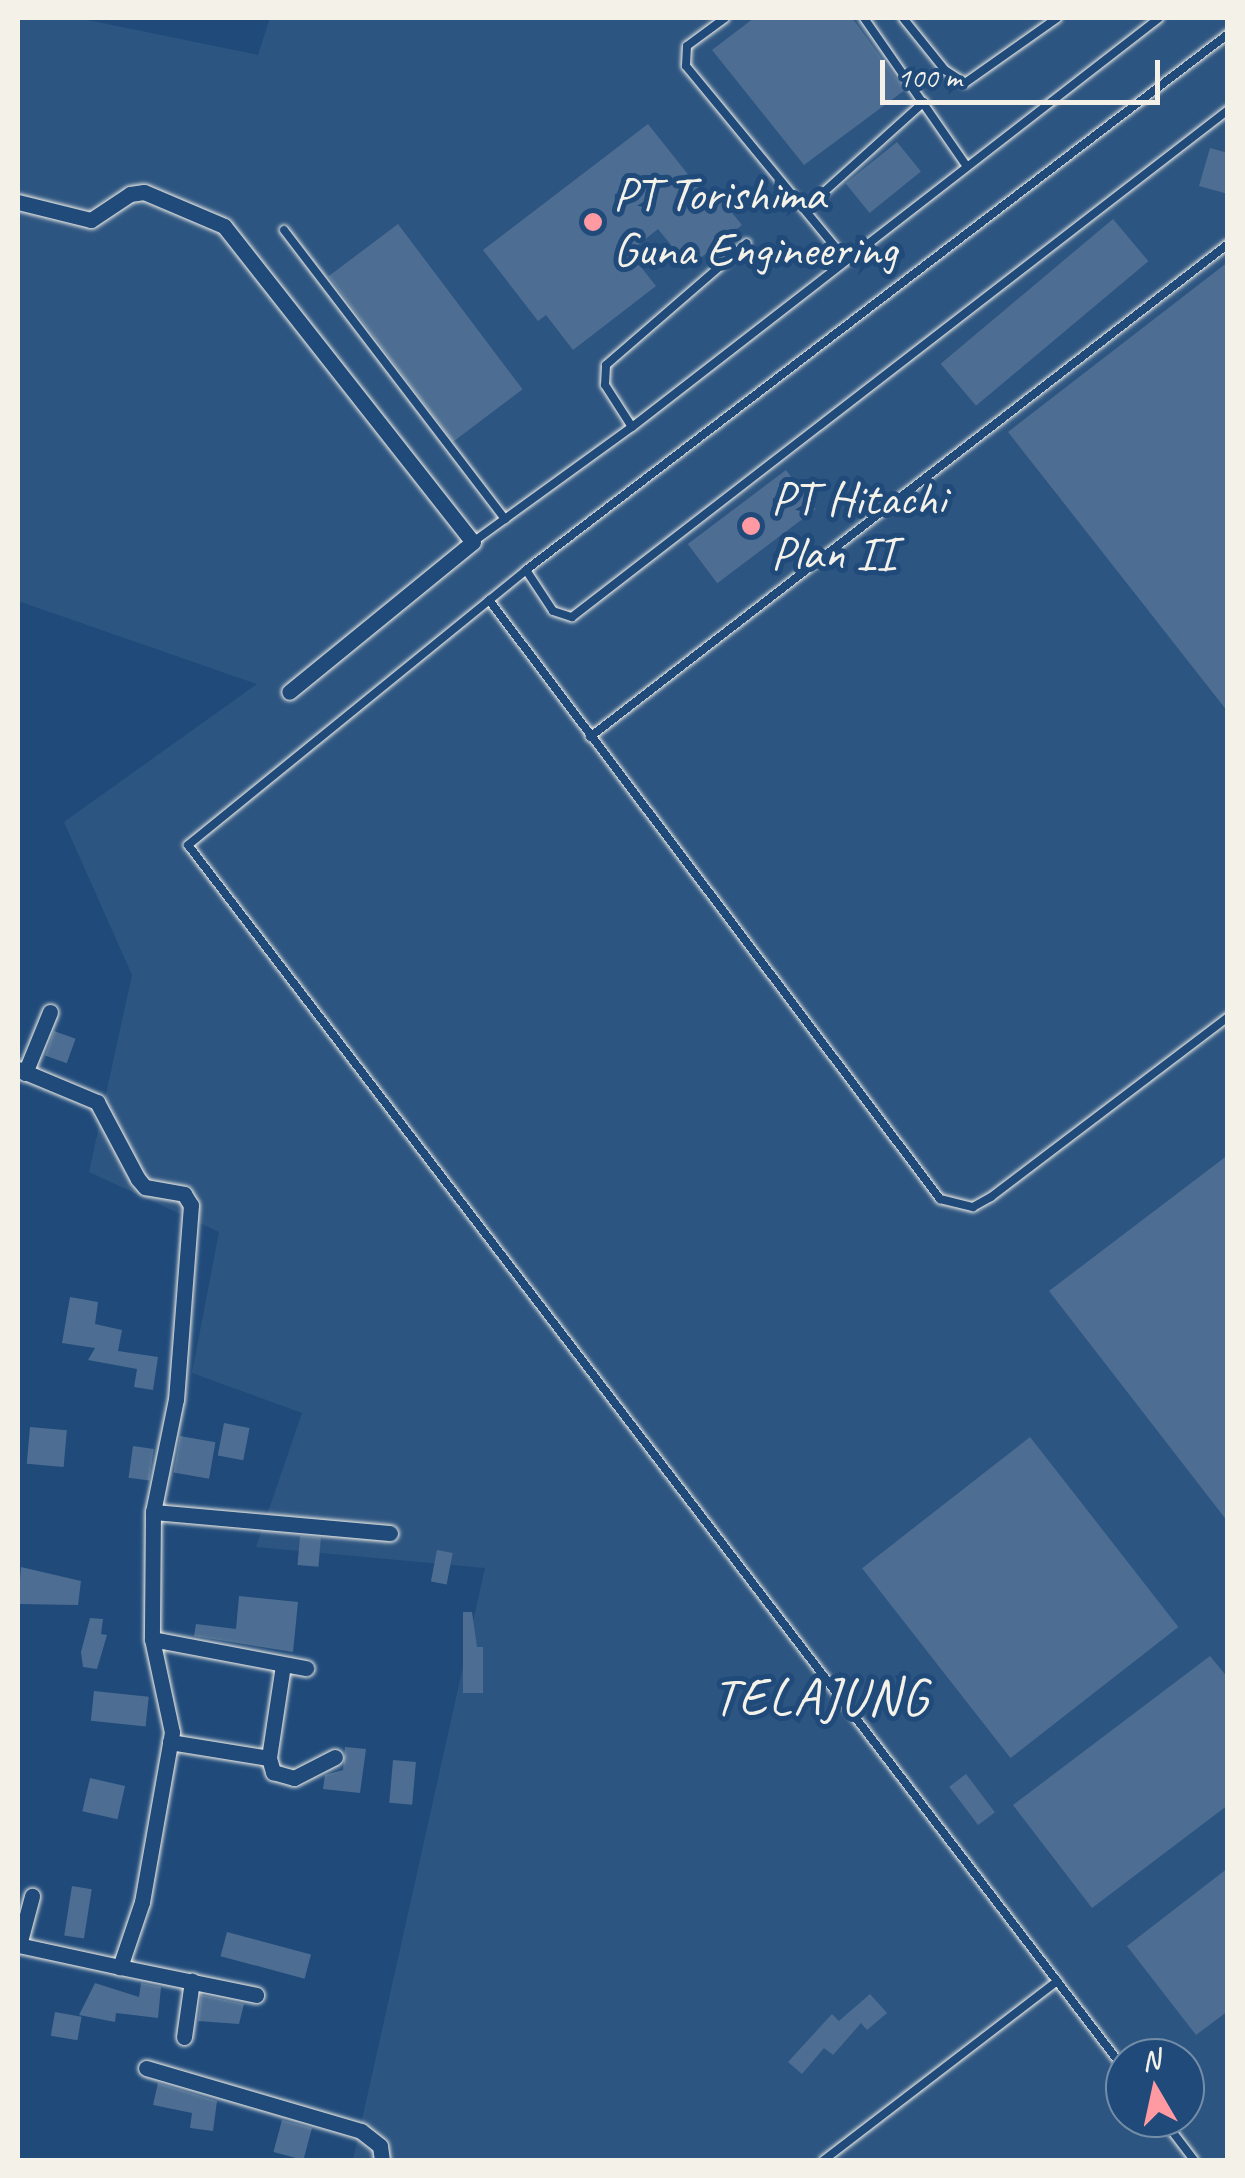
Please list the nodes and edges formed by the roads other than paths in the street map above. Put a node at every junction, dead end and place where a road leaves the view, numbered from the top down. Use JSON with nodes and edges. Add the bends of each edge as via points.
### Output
{"nodes":[{"id":1,"x":725,"y":18,"type":"edge"},
{"id":2,"x":864,"y":18,"type":"edge"},
{"id":3,"x":903,"y":18,"type":"edge"},
{"id":4,"x":1057,"y":18,"type":"edge"},
{"id":5,"x":1153,"y":19,"type":"edge"},
{"id":6,"x":1228,"y":34,"type":"edge"},
{"id":7,"x":924,"y":102,"type":"junction"},
{"id":8,"x":1228,"y":110,"type":"edge"},
{"id":9,"x":965,"y":164,"type":"junction"},
{"id":10,"x":18,"y":202,"type":"edge"},
{"id":11,"x":805,"y":209,"type":"junction"},
{"id":12,"x":284,"y":230,"type":"dead end"},
{"id":13,"x":747,"y":244,"type":"dead end"},
{"id":14,"x":1228,"y":244,"type":"edge"},
{"id":15,"x":845,"y":259,"type":"junction"},
{"id":16,"x":632,"y":426,"type":"junction"},
{"id":17,"x":505,"y":519,"type":"junction"},
{"id":18,"x":473,"y":542,"type":"junction"},
{"id":19,"x":526,"y":570,"type":"junction"},
{"id":20,"x":489,"y":600,"type":"junction"},
{"id":21,"x":288,"y":692,"type":"dead end"},
{"id":22,"x":590,"y":736,"type":"junction"},
{"id":23,"x":50,"y":1012,"type":"dead end"},
{"id":24,"x":1228,"y":1017,"type":"edge"},
{"id":25,"x":21,"y":1071,"type":"edge"},
{"id":26,"x":153,"y":1512,"type":"junction"},
{"id":27,"x":390,"y":1532,"type":"dead end"},
{"id":28,"x":152,"y":1638,"type":"junction"},
{"id":29,"x":283,"y":1664,"type":"junction"},
{"id":30,"x":306,"y":1668,"type":"dead end"},
{"id":31,"x":170,"y":1742,"type":"junction"},
{"id":32,"x":335,"y":1757,"type":"dead end"},
{"id":33,"x":269,"y":1758,"type":"junction"},
{"id":34,"x":32,"y":1896,"type":"dead end"},
{"id":35,"x":18,"y":1945,"type":"edge"},
{"id":36,"x":120,"y":1967,"type":"junction"},
{"id":37,"x":1057,"y":1981,"type":"junction"},
{"id":38,"x":192,"y":1982,"type":"junction"},
{"id":39,"x":256,"y":1995,"type":"dead end"},
{"id":40,"x":184,"y":2037,"type":"dead end"},
{"id":41,"x":1105,"y":2044,"type":"edge"},
{"id":42,"x":146,"y":2068,"type":"dead end"},
{"id":43,"x":1177,"y":2138,"type":"edge"},
{"id":44,"x":382,"y":2160,"type":"edge"},
{"id":45,"x":824,"y":2160,"type":"edge"},
{"id":46,"x":1194,"y":2160,"type":"edge"}],
"edges":[{"from":1,"to":11,"type":"lane","via":[[687,46],[686,66]]},
{"from":2,"to":7,"type":"lane"},
{"from":3,"to":4,"type":"lane","via":[[945,70],[965,83]]},
{"from":5,"to":9,"type":"lane"},
{"from":6,"to":19,"type":"lane"},
{"from":7,"to":9,"type":"lane"},
{"from":7,"to":11,"type":"lane"},
{"from":8,"to":19,"type":"lane","via":[[572,617],[558,615]]},
{"from":9,"to":15,"type":"lane"},
{"from":10,"to":18,"type":"street","via":[[92,220],[144,192],[224,226]]},
{"from":11,"to":15,"type":"lane"},
{"from":12,"to":17,"type":"lane"},
{"from":13,"to":16,"type":"lane","via":[[606,365],[605,386]]},
{"from":14,"to":22,"type":"lane"},
{"from":15,"to":16,"type":"lane"},
{"from":16,"to":17,"type":"lane"},
{"from":17,"to":18,"type":"lane"},
{"from":18,"to":21,"type":"street"},
{"from":19,"to":20,"type":"lane"},
{"from":20,"to":22,"type":"lane"},
{"from":20,"to":37,"type":"lane","via":[[193,835],[190,853]]},
{"from":22,"to":24,"type":"lane","via":[[940,1199],[974,1207],[991,1197]]},
{"from":23,"to":25,"type":"street"},
{"from":25,"to":26,"type":"street","via":[[97,1102],[145,1187],[189,1197],[176,1399]]},
{"from":26,"to":27,"type":"street"},
{"from":26,"to":28,"type":"street"},
{"from":28,"to":29,"type":"street"},
{"from":28,"to":31,"type":"street"},
{"from":29,"to":30,"type":"street"},
{"from":29,"to":33,"type":"street"},
{"from":31,"to":33,"type":"street"},
{"from":31,"to":36,"type":"street","via":[[142,1902]]},
{"from":32,"to":33,"type":"street","via":[[294,1778],[272,1772]]},
{"from":34,"to":35,"type":"street"},
{"from":35,"to":36,"type":"street"},
{"from":36,"to":38,"type":"street"},
{"from":37,"to":41,"type":"lane"},
{"from":37,"to":45,"type":"lane"},
{"from":38,"to":39,"type":"street"},
{"from":38,"to":40,"type":"street"},
{"from":42,"to":44,"type":"street","via":[[361,2131],[380,2146]]},
{"from":43,"to":46,"type":"lane"}]}
